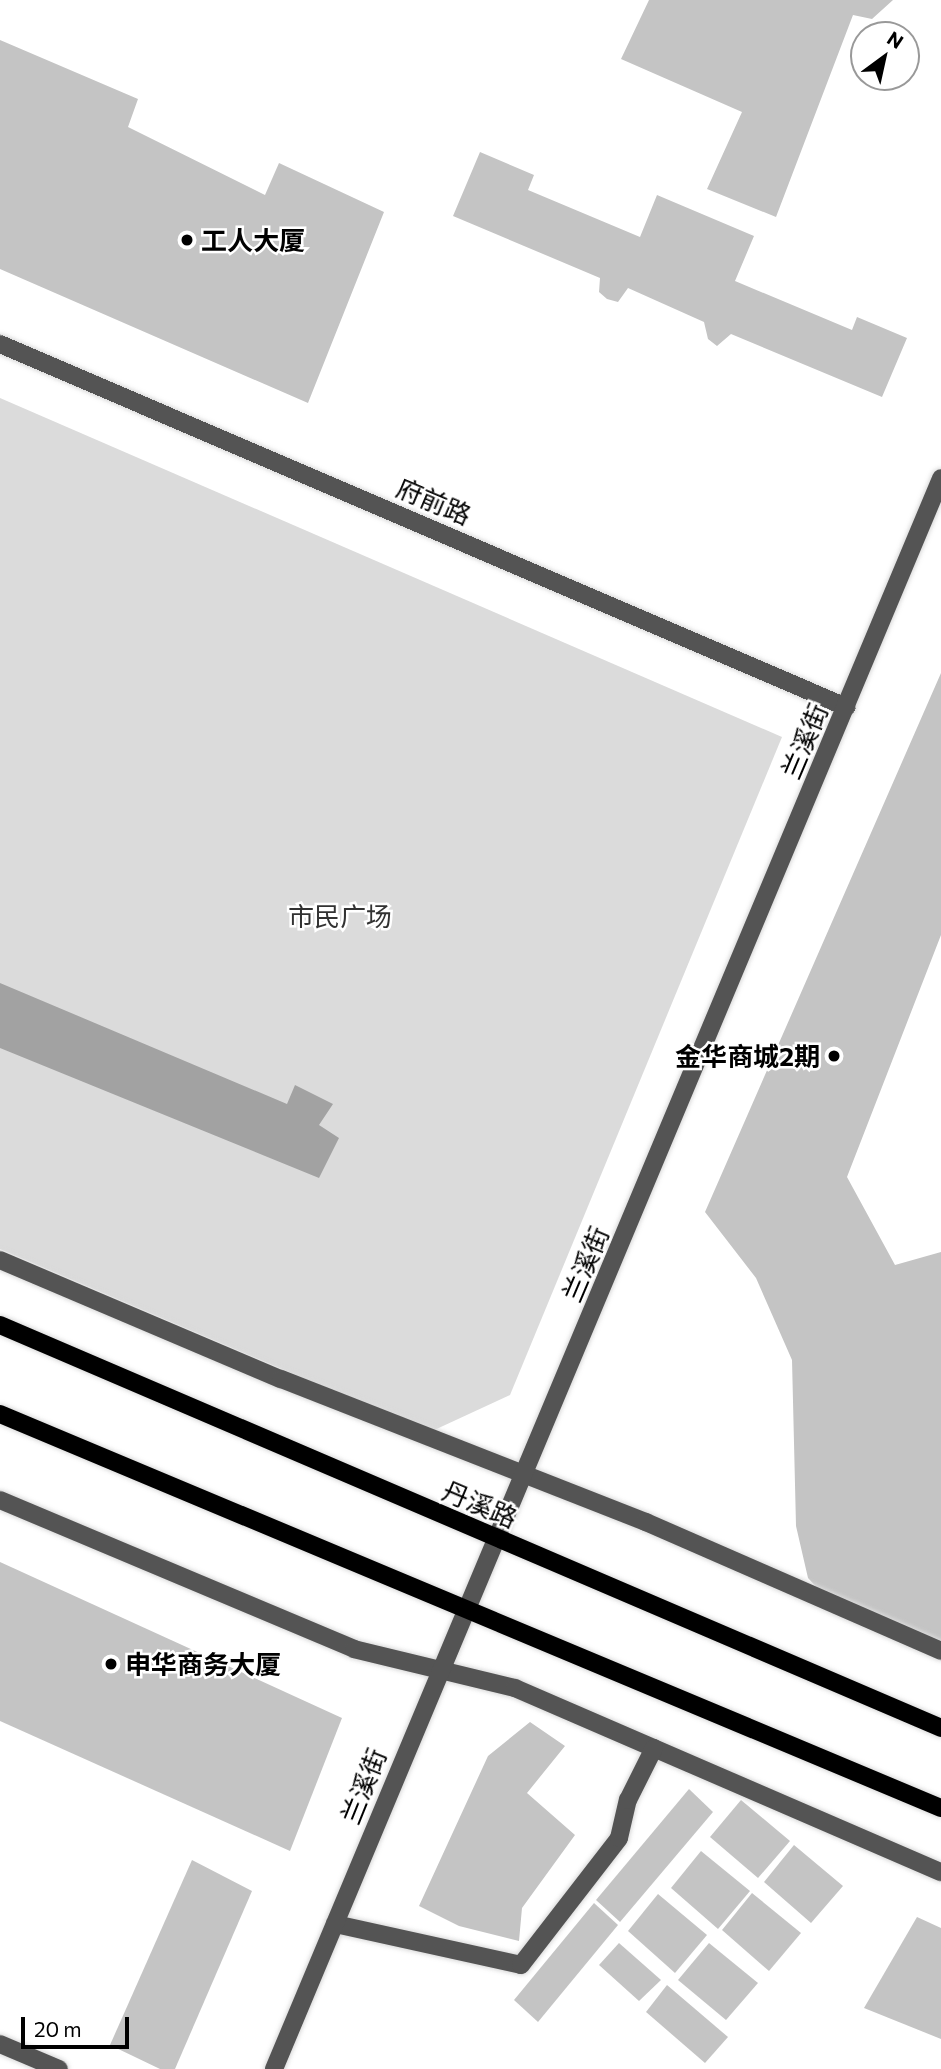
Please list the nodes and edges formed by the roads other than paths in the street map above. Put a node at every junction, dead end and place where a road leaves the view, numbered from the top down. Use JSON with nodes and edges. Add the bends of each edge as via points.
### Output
{"nodes":[{"id":1,"x":0,"y":344,"type":"edge"},
{"id":2,"x":941,"y":478,"type":"edge"},
{"id":3,"x":846,"y":707,"type":"junction"},
{"id":4,"x":0,"y":1260,"type":"edge"},
{"id":5,"x":0,"y":1325,"type":"edge"},
{"id":6,"x":0,"y":1414,"type":"edge"},
{"id":7,"x":525,"y":1475,"type":"junction"},
{"id":8,"x":0,"y":1500,"type":"edge"},
{"id":9,"x":498,"y":1541,"type":"junction"},
{"id":10,"x":464,"y":1612,"type":"junction"},
{"id":11,"x":941,"y":1651,"type":"edge"},
{"id":12,"x":440,"y":1670,"type":"junction"},
{"id":13,"x":941,"y":1728,"type":"edge"},
{"id":14,"x":654,"y":1748,"type":"junction"},
{"id":15,"x":941,"y":1808,"type":"edge"},
{"id":16,"x":941,"y":1872,"type":"edge"},
{"id":17,"x":335,"y":1924,"type":"junction"},
{"id":18,"x":0,"y":2044,"type":"edge"},
{"id":19,"x":59,"y":2069,"type":"edge"},
{"id":20,"x":274,"y":2069,"type":"edge"}],
"edges":[{"from":1,"to":3,"type":"street","name":"府前路"},
{"from":2,"to":3,"type":"street","name":"兰溪街"},
{"from":3,"to":7,"type":"street","name":"兰溪街"},
{"from":4,"to":7,"type":"street"},
{"from":5,"to":9,"type":"main road","name":"丹溪路"},
{"from":6,"to":10,"type":"main road"},
{"from":7,"to":9,"type":"street","name":"兰溪街"},
{"from":7,"to":11,"type":"street"},
{"from":8,"to":12,"type":"street","via":[[354,1649]]},
{"from":9,"to":10,"type":"street","name":"兰溪街"},
{"from":9,"to":13,"type":"main road","name":"丹溪路"},
{"from":10,"to":12,"type":"street","name":"兰溪街"},
{"from":10,"to":15,"type":"main road"},
{"from":12,"to":14,"type":"street","via":[[515,1688]]},
{"from":12,"to":17,"type":"street","name":"兰溪街"},
{"from":14,"to":16,"type":"street"},
{"from":14,"to":17,"type":"street","via":[[628,1800],[619,1838],[521,1965]]},
{"from":17,"to":20,"type":"street","name":"兰溪街"},
{"from":18,"to":19,"type":"street"}]}
